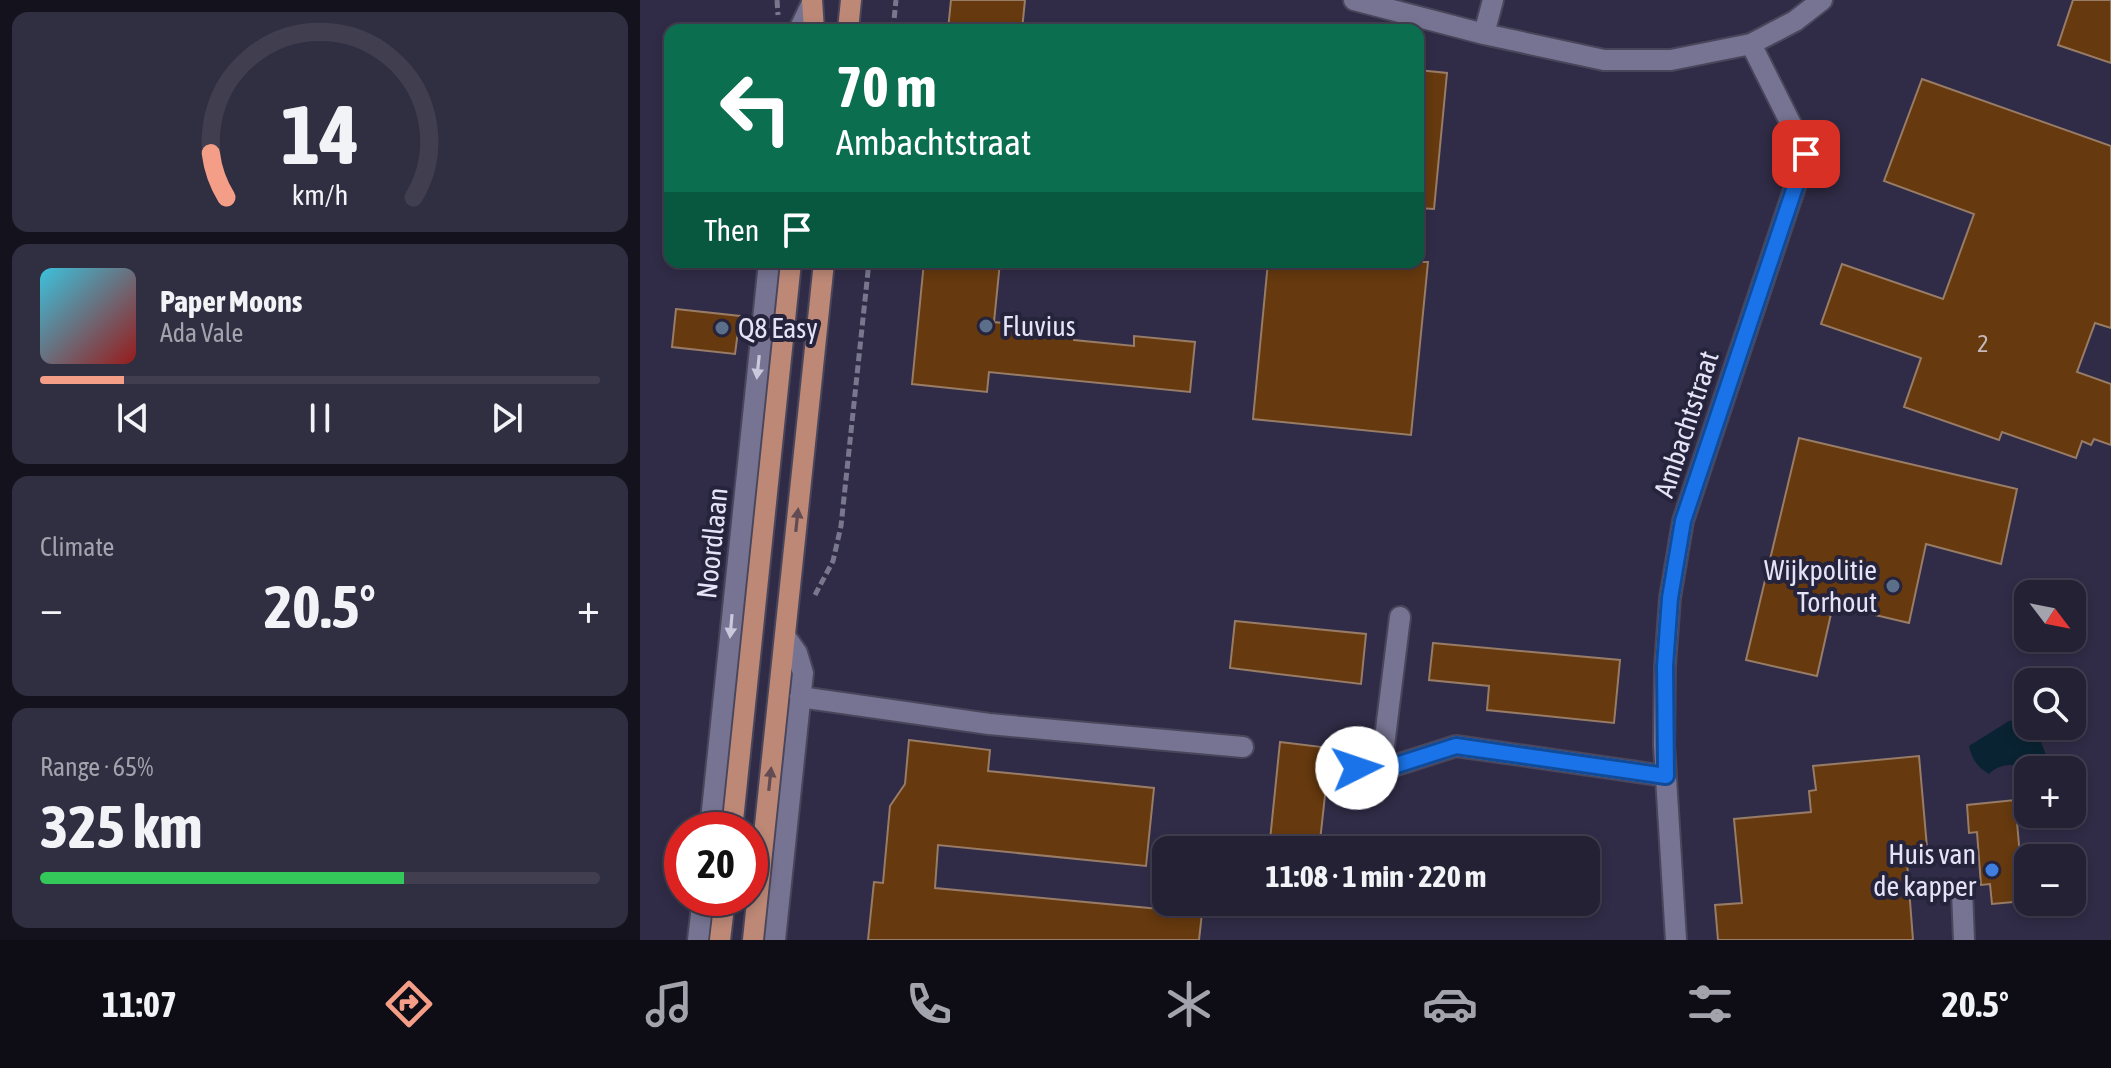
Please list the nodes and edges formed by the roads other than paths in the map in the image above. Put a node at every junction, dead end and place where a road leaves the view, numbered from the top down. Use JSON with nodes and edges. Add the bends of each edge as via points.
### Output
{"nodes":[{"id":1,"x":851,"y":0,"type":"edge"},
{"id":2,"x":1354,"y":0,"type":"edge"},
{"id":3,"x":1493,"y":0,"type":"edge"},
{"id":4,"x":1822,"y":0,"type":"edge"},
{"id":5,"x":812,"y":1,"type":"edge"},
{"id":6,"x":802,"y":24,"type":"edge"},
{"id":7,"x":814,"y":24,"type":"edge"},
{"id":8,"x":849,"y":24,"type":"edge"},
{"id":9,"x":1484,"y":34,"type":"junction"},
{"id":10,"x":1751,"y":44,"type":"junction"},
{"id":11,"x":768,"y":268,"type":"edge"},
{"id":12,"x":790,"y":268,"type":"edge"},
{"id":13,"x":823,"y":268,"type":"edge"},
{"id":14,"x":1400,"y":617,"type":"dead end"},
{"id":15,"x":785,"y":636,"type":"junction"},
{"id":16,"x":800,"y":697,"type":"junction"},
{"id":17,"x":1243,"y":747,"type":"dead end"},
{"id":18,"x":1333,"y":766,"type":"dead end"},
{"id":19,"x":1381,"y":770,"type":"junction"},
{"id":20,"x":1666,"y":776,"type":"junction"},
{"id":21,"x":712,"y":812,"type":"edge"},
{"id":22,"x":734,"y":812,"type":"edge"},
{"id":23,"x":1962,"y":891,"type":"dead end"},
{"id":24,"x":701,"y":916,"type":"edge"},
{"id":25,"x":723,"y":916,"type":"edge"},
{"id":26,"x":698,"y":940,"type":"edge"},
{"id":27,"x":720,"y":940,"type":"edge"},
{"id":28,"x":753,"y":940,"type":"edge"},
{"id":29,"x":775,"y":940,"type":"edge"},
{"id":30,"x":1676,"y":940,"type":"edge"},
{"id":31,"x":1964,"y":940,"type":"edge"}],
"edges":[{"from":1,"to":8,"type":"main road"},
{"from":2,"to":9,"type":"street"},
{"from":3,"to":9,"type":"street"},
{"from":4,"to":10,"type":"street"},
{"from":5,"to":6,"type":"street"},
{"from":5,"to":7,"type":"main road"},
{"from":9,"to":10,"type":"street","via":[[1604,60],[1671,60]]},
{"from":10,"to":20,"type":"street","name":"Ambachtstraat","via":[[1806,154],[1683,521],[1665,666]]},
{"from":11,"to":21,"type":"street","name":"Noordlaan","one_way":true},
{"from":12,"to":22,"type":"main road","name":"Noordlaan"},
{"from":15,"to":13,"type":"main road","one_way":true},
{"from":14,"to":19,"type":"street"},
{"from":15,"to":16,"type":"street","via":[[803,673]]},
{"from":28,"to":15,"type":"main road","one_way":true},
{"from":16,"to":17,"type":"street","via":[[989,724]]},
{"from":16,"to":29,"type":"street"},
{"from":18,"to":19,"type":"street"},
{"from":19,"to":20,"type":"street","via":[[1456,746]]},
{"from":20,"to":30,"type":"street","name":"Ambachtstraat"},
{"from":23,"to":31,"type":"street"},
{"from":24,"to":26,"type":"street"},
{"from":25,"to":27,"type":"main road"}]}
